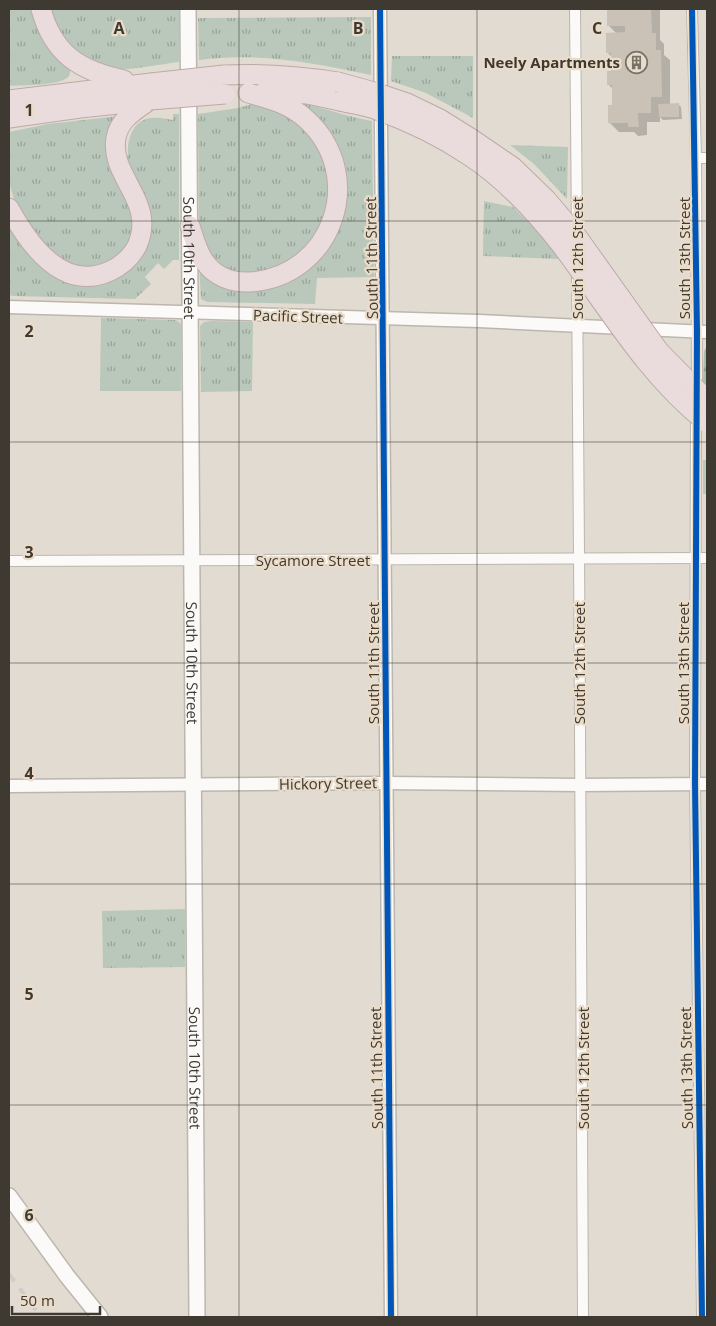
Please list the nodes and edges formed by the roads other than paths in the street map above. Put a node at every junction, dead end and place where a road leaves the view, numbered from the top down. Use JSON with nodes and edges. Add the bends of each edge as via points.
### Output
{"nodes":[{"id":1,"x":41,"y":9,"type":"edge"},
{"id":2,"x":188,"y":9,"type":"edge"},
{"id":3,"x":380,"y":9,"type":"edge"},
{"id":4,"x":575,"y":9,"type":"edge"},
{"id":5,"x":692,"y":9,"type":"edge"},
{"id":6,"x":148,"y":89,"type":"junction"},
{"id":7,"x":248,"y":93,"type":"junction"},
{"id":8,"x":9,"y":100,"type":"edge"},
{"id":9,"x":34,"y":105,"type":"junction"},
{"id":10,"x":9,"y":118,"type":"edge"},
{"id":11,"x":696,"y":158,"type":"junction"},
{"id":12,"x":707,"y":158,"type":"edge"},
{"id":13,"x":9,"y":208,"type":"edge"},
{"id":14,"x":190,"y":226,"type":"junction"},
{"id":15,"x":9,"y":307,"type":"edge"},
{"id":16,"x":190,"y":313,"type":"junction"},
{"id":17,"x":384,"y":318,"type":"junction"},
{"id":18,"x":577,"y":326,"type":"junction"},
{"id":19,"x":702,"y":331,"type":"edge"},
{"id":20,"x":707,"y":400,"type":"edge"},
{"id":21,"x":707,"y":423,"type":"edge"},
{"id":22,"x":696,"y":558,"type":"junction"},
{"id":23,"x":707,"y":558,"type":"edge"},
{"id":24,"x":579,"y":559,"type":"junction"},
{"id":25,"x":386,"y":560,"type":"junction"},
{"id":26,"x":9,"y":561,"type":"edge"},
{"id":27,"x":191,"y":562,"type":"junction"},
{"id":28,"x":386,"y":783,"type":"junction"},
{"id":29,"x":192,"y":784,"type":"junction"},
{"id":30,"x":701,"y":784,"type":"edge"},
{"id":31,"x":580,"y":785,"type":"junction"},
{"id":32,"x":9,"y":786,"type":"edge"},
{"id":33,"x":9,"y":1196,"type":"edge"},
{"id":34,"x":100,"y":1317,"type":"edge"},
{"id":35,"x":197,"y":1317,"type":"edge"},
{"id":36,"x":391,"y":1317,"type":"edge"},
{"id":37,"x":584,"y":1317,"type":"edge"},
{"id":38,"x":702,"y":1317,"type":"edge"}],
"edges":[{"from":1,"to":6,"type":"highway","via":[[51,36],[72,60],[102,76]]},
{"from":2,"to":14,"type":"main road","name":"South 10th Street"},
{"from":3,"to":17,"type":"street","name":"South 11th Street"},
{"from":4,"to":18,"type":"street","name":"South 12th Street"},
{"from":5,"to":11,"type":"street","name":"South 13th Street"},
{"from":6,"to":7,"type":"highway","bridge":true},
{"from":6,"to":9,"type":"highway"},
{"from":6,"to":13,"type":"highway","via":[[116,136],[116,156],[139,204],[142,226],[137,246],[124,263],[96,276],[73,274],[58,268],[44,259],[30,243]]},
{"from":6,"to":20,"type":"highway","bridge":true,"via":[[224,74],[304,76],[374,92],[440,119],[513,167],[546,199],[574,232],[660,351]]},
{"from":7,"to":14,"type":"highway","via":[[292,109],[306,118],[325,142],[332,155],[338,182],[332,223],[316,248],[295,267],[268,279],[242,282],[219,276],[211,269],[198,250]]},
{"from":7,"to":21,"type":"highway","bridge":true,"via":[[307,94],[376,109],[469,156],[529,208],[560,244],[646,361],[673,393]]},
{"from":8,"to":9,"type":"highway"},
{"from":9,"to":10,"type":"highway"},
{"from":11,"to":12,"type":"street"},
{"from":11,"to":19,"type":"street","name":"South 13th Street"},
{"from":14,"to":16,"type":"main road","name":"South 10th Street"},
{"from":15,"to":16,"type":"street","name":"Pacific Street"},
{"from":16,"to":17,"type":"street","name":"Pacific Street"},
{"from":16,"to":27,"type":"main road","name":"South 10th Street"},
{"from":17,"to":18,"type":"street","name":"Pacific Street"},
{"from":17,"to":25,"type":"street","name":"South 11th Street"},
{"from":18,"to":19,"type":"street","name":"Pacific Street"},
{"from":18,"to":24,"type":"street","name":"South 12th Street"},
{"from":19,"to":22,"type":"street","name":"South 13th Street"},
{"from":22,"to":23,"type":"street","name":"Sycamore Street"},
{"from":22,"to":24,"type":"street","name":"Sycamore Street"},
{"from":22,"to":30,"type":"street","name":"South 13th Street"},
{"from":24,"to":25,"type":"street","name":"Sycamore Street"},
{"from":24,"to":31,"type":"street","name":"South 12th Street"},
{"from":25,"to":27,"type":"street","name":"Sycamore Street"},
{"from":25,"to":28,"type":"street","name":"South 11th Street"},
{"from":26,"to":27,"type":"street","name":"Sycamore Street"},
{"from":27,"to":29,"type":"main road","name":"South 10th Street"},
{"from":28,"to":29,"type":"street","name":"Hickory Street"},
{"from":28,"to":31,"type":"street","name":"Hickory Street"},
{"from":28,"to":36,"type":"street","name":"South 11th Street"},
{"from":29,"to":32,"type":"street","name":"Hickory Street"},
{"from":29,"to":35,"type":"main road","name":"South 10th Street"},
{"from":30,"to":31,"type":"street","name":"Hickory Street"},
{"from":30,"to":38,"type":"street","name":"South 13th Street"},
{"from":31,"to":37,"type":"street","name":"South 12th Street"},
{"from":33,"to":34,"type":"main road"}]}
